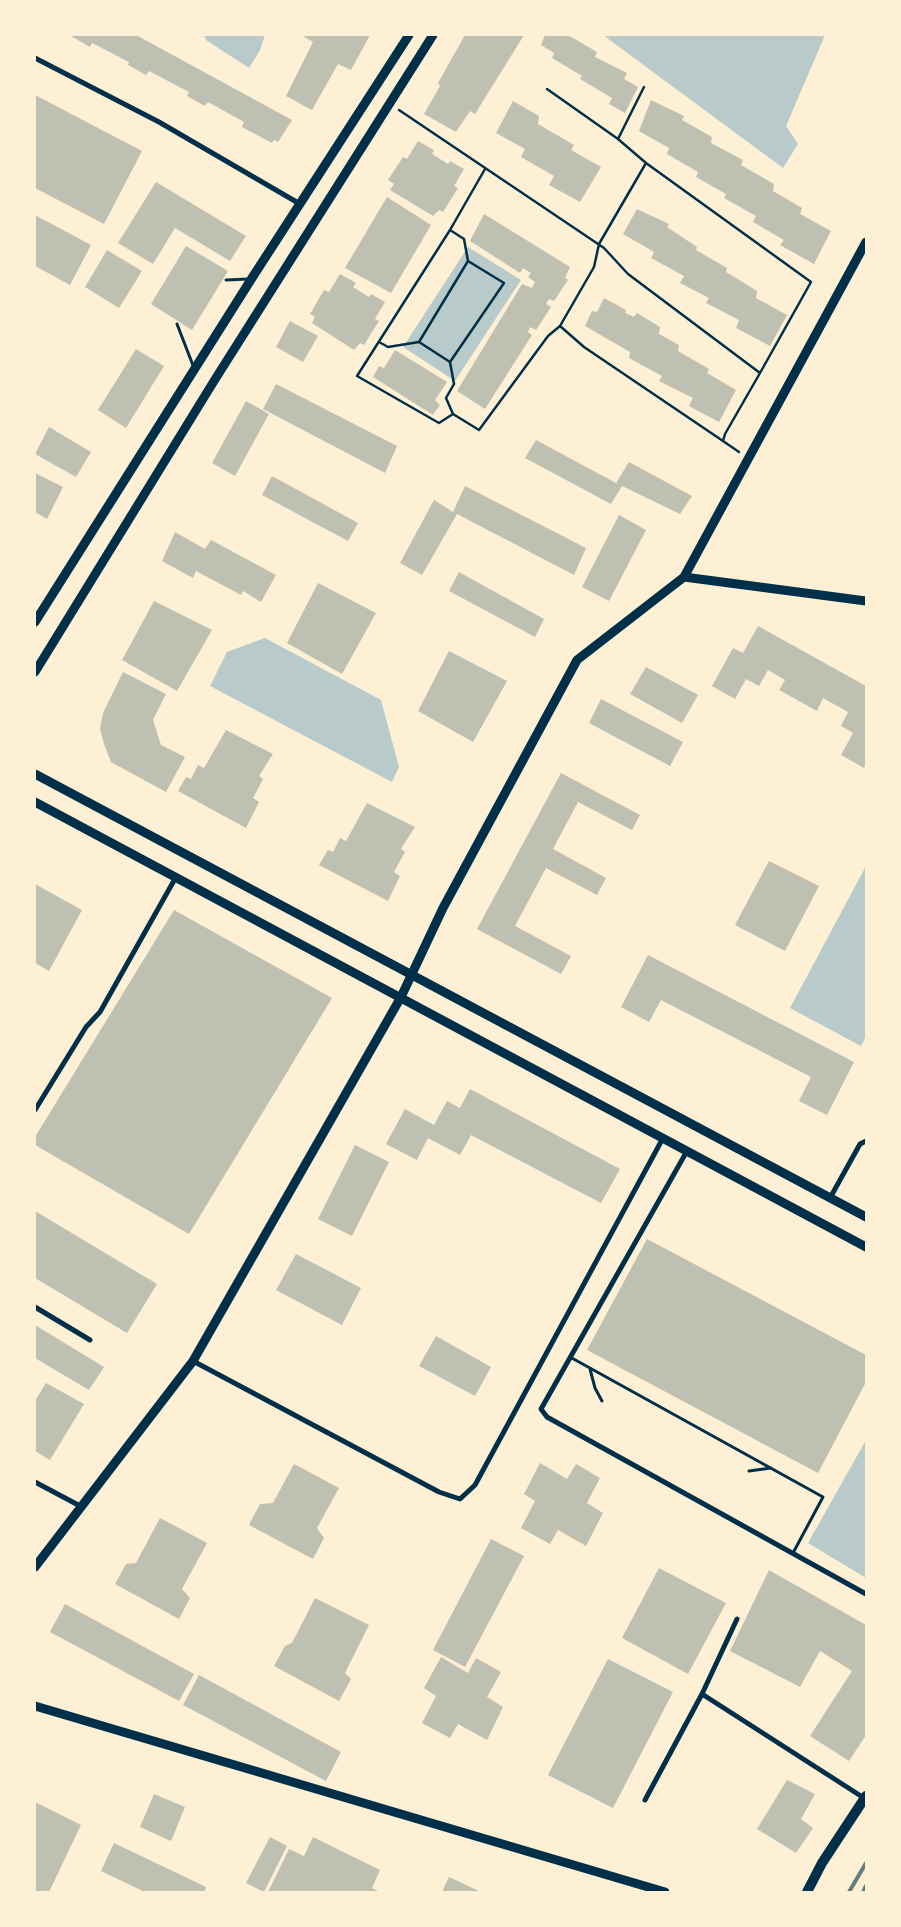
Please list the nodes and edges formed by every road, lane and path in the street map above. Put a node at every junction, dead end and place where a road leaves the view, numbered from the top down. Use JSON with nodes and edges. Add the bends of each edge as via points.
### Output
{"nodes":[{"id":1,"x":409,"y":35,"type":"edge"},
{"id":2,"x":433,"y":35,"type":"edge"},
{"id":3,"x":35,"y":58,"type":"edge"},
{"id":4,"x":644,"y":87,"type":"dead end"},
{"id":5,"x":547,"y":88,"type":"dead end"},
{"id":6,"x":390,"y":103,"type":"junction"},
{"id":7,"x":618,"y":139,"type":"junction"},
{"id":8,"x":646,"y":163,"type":"junction"},
{"id":9,"x":485,"y":169,"type":"junction"},
{"id":10,"x":300,"y":204,"type":"junction"},
{"id":11,"x":450,"y":230,"type":"junction"},
{"id":12,"x":866,"y":242,"type":"edge"},
{"id":13,"x":599,"y":244,"type":"junction"},
{"id":14,"x":468,"y":261,"type":"junction"},
{"id":15,"x":252,"y":278,"type":"junction"},
{"id":16,"x":226,"y":280,"type":"dead end"},
{"id":17,"x":178,"y":324,"type":"dead end"},
{"id":18,"x":560,"y":326,"type":"junction"},
{"id":19,"x":379,"y":342,"type":"junction"},
{"id":20,"x":419,"y":342,"type":"junction"},
{"id":21,"x":450,"y":362,"type":"junction"},
{"id":22,"x":194,"y":368,"type":"junction"},
{"id":23,"x":760,"y":373,"type":"junction"},
{"id":24,"x":452,"y":414,"type":"junction"},
{"id":25,"x":723,"y":441,"type":"junction"},
{"id":26,"x":748,"y":458,"type":"junction"},
{"id":27,"x":684,"y":577,"type":"junction"},
{"id":28,"x":866,"y":601,"type":"edge"},
{"id":29,"x":35,"y":622,"type":"edge"},
{"id":30,"x":35,"y":672,"type":"edge"},
{"id":31,"x":35,"y":774,"type":"edge"},
{"id":32,"x":35,"y":802,"type":"edge"},
{"id":33,"x":176,"y":877,"type":"junction"},
{"id":34,"x":412,"y":975,"type":"junction"},
{"id":35,"x":402,"y":997,"type":"junction"},
{"id":36,"x":35,"y":1110,"type":"edge"},
{"id":37,"x":663,"y":1138,"type":"junction"},
{"id":38,"x":866,"y":1141,"type":"edge"},
{"id":39,"x":687,"y":1151,"type":"junction"},
{"id":40,"x":830,"y":1198,"type":"junction"},
{"id":41,"x":866,"y":1217,"type":"edge"},
{"id":42,"x":866,"y":1247,"type":"edge"},
{"id":43,"x":35,"y":1307,"type":"edge"},
{"id":44,"x":90,"y":1340,"type":"dead end"},
{"id":45,"x":569,"y":1357,"type":"junction"},
{"id":46,"x":193,"y":1361,"type":"junction"},
{"id":47,"x":590,"y":1368,"type":"junction"},
{"id":48,"x":602,"y":1401,"type":"dead end"},
{"id":49,"x":771,"y":1468,"type":"junction"},
{"id":50,"x":749,"y":1471,"type":"dead end"},
{"id":51,"x":35,"y":1482,"type":"edge"},
{"id":52,"x":82,"y":1507,"type":"junction"},
{"id":53,"x":793,"y":1553,"type":"junction"},
{"id":54,"x":35,"y":1567,"type":"edge"},
{"id":55,"x":866,"y":1594,"type":"edge"},
{"id":56,"x":737,"y":1619,"type":"dead end"},
{"id":57,"x":702,"y":1694,"type":"junction"},
{"id":58,"x":35,"y":1706,"type":"edge"},
{"id":59,"x":865,"y":1797,"type":"edge"},
{"id":60,"x":645,"y":1800,"type":"dead end"},
{"id":61,"x":665,"y":1892,"type":"edge"},
{"id":62,"x":806,"y":1892,"type":"edge"}],
"edges":[{"from":1,"to":10,"type":"street"},
{"from":2,"to":6,"type":"street"},
{"from":3,"to":10,"type":"street","via":[[159,122]]},
{"from":4,"to":7,"type":"path"},
{"from":5,"to":7,"type":"path"},
{"from":6,"to":9,"type":"path"},
{"from":6,"to":30,"type":"street"},
{"from":7,"to":8,"type":"path"},
{"from":8,"to":13,"type":"path"},
{"from":8,"to":23,"type":"path","via":[[811,282]]},
{"from":9,"to":11,"type":"path"},
{"from":9,"to":13,"type":"path"},
{"from":10,"to":15,"type":"street"},
{"from":11,"to":14,"type":"path","via":[[464,239]]},
{"from":11,"to":19,"type":"path"},
{"from":12,"to":26,"type":"street"},
{"from":13,"to":18,"type":"path","via":[[594,267]]},
{"from":13,"to":23,"type":"path","via":[[628,274]]},
{"from":14,"to":20,"type":"path"},
{"from":14,"to":21,"type":"path","via":[[504,283]]},
{"from":15,"to":16,"type":"lane"},
{"from":15,"to":22,"type":"street"},
{"from":17,"to":22,"type":"lane"},
{"from":18,"to":24,"type":"path","via":[[548,336],[479,430]]},
{"from":18,"to":25,"type":"path","via":[[584,347]]},
{"from":19,"to":20,"type":"path","via":[[388,347]]},
{"from":19,"to":24,"type":"path","via":[[357,376],[439,423]]},
{"from":20,"to":21,"type":"path"},
{"from":21,"to":24,"type":"path","via":[[454,384],[446,398]]},
{"from":22,"to":29,"type":"street"},
{"from":23,"to":25,"type":"path"},
{"from":25,"to":26,"type":"path"},
{"from":26,"to":27,"type":"street"},
{"from":27,"to":28,"type":"street"},
{"from":27,"to":34,"type":"street","via":[[577,660],[444,908]]},
{"from":31,"to":34,"type":"street"},
{"from":32,"to":33,"type":"street"},
{"from":33,"to":35,"type":"street"},
{"from":33,"to":36,"type":"street","via":[[100,1012],[86,1027]]},
{"from":34,"to":35,"type":"street"},
{"from":34,"to":40,"type":"street"},
{"from":35,"to":37,"type":"street"},
{"from":35,"to":46,"type":"street"},
{"from":37,"to":39,"type":"street"},
{"from":37,"to":46,"type":"street","via":[[475,1485],[460,1499],[439,1492]]},
{"from":38,"to":40,"type":"street","via":[[860,1144]]},
{"from":39,"to":42,"type":"street"},
{"from":39,"to":45,"type":"street"},
{"from":40,"to":41,"type":"street"},
{"from":43,"to":44,"type":"street"},
{"from":45,"to":47,"type":"lane"},
{"from":45,"to":53,"type":"street","via":[[541,1409],[547,1416]]},
{"from":46,"to":52,"type":"street"},
{"from":47,"to":48,"type":"lane"},
{"from":47,"to":49,"type":"lane"},
{"from":49,"to":50,"type":"lane"},
{"from":49,"to":53,"type":"lane","via":[[823,1497]]},
{"from":51,"to":52,"type":"street"},
{"from":52,"to":54,"type":"street"},
{"from":53,"to":55,"type":"street"},
{"from":56,"to":57,"type":"street"},
{"from":57,"to":59,"type":"street"},
{"from":57,"to":60,"type":"street"},
{"from":58,"to":61,"type":"street"},
{"from":59,"to":62,"type":"main road"}]}
